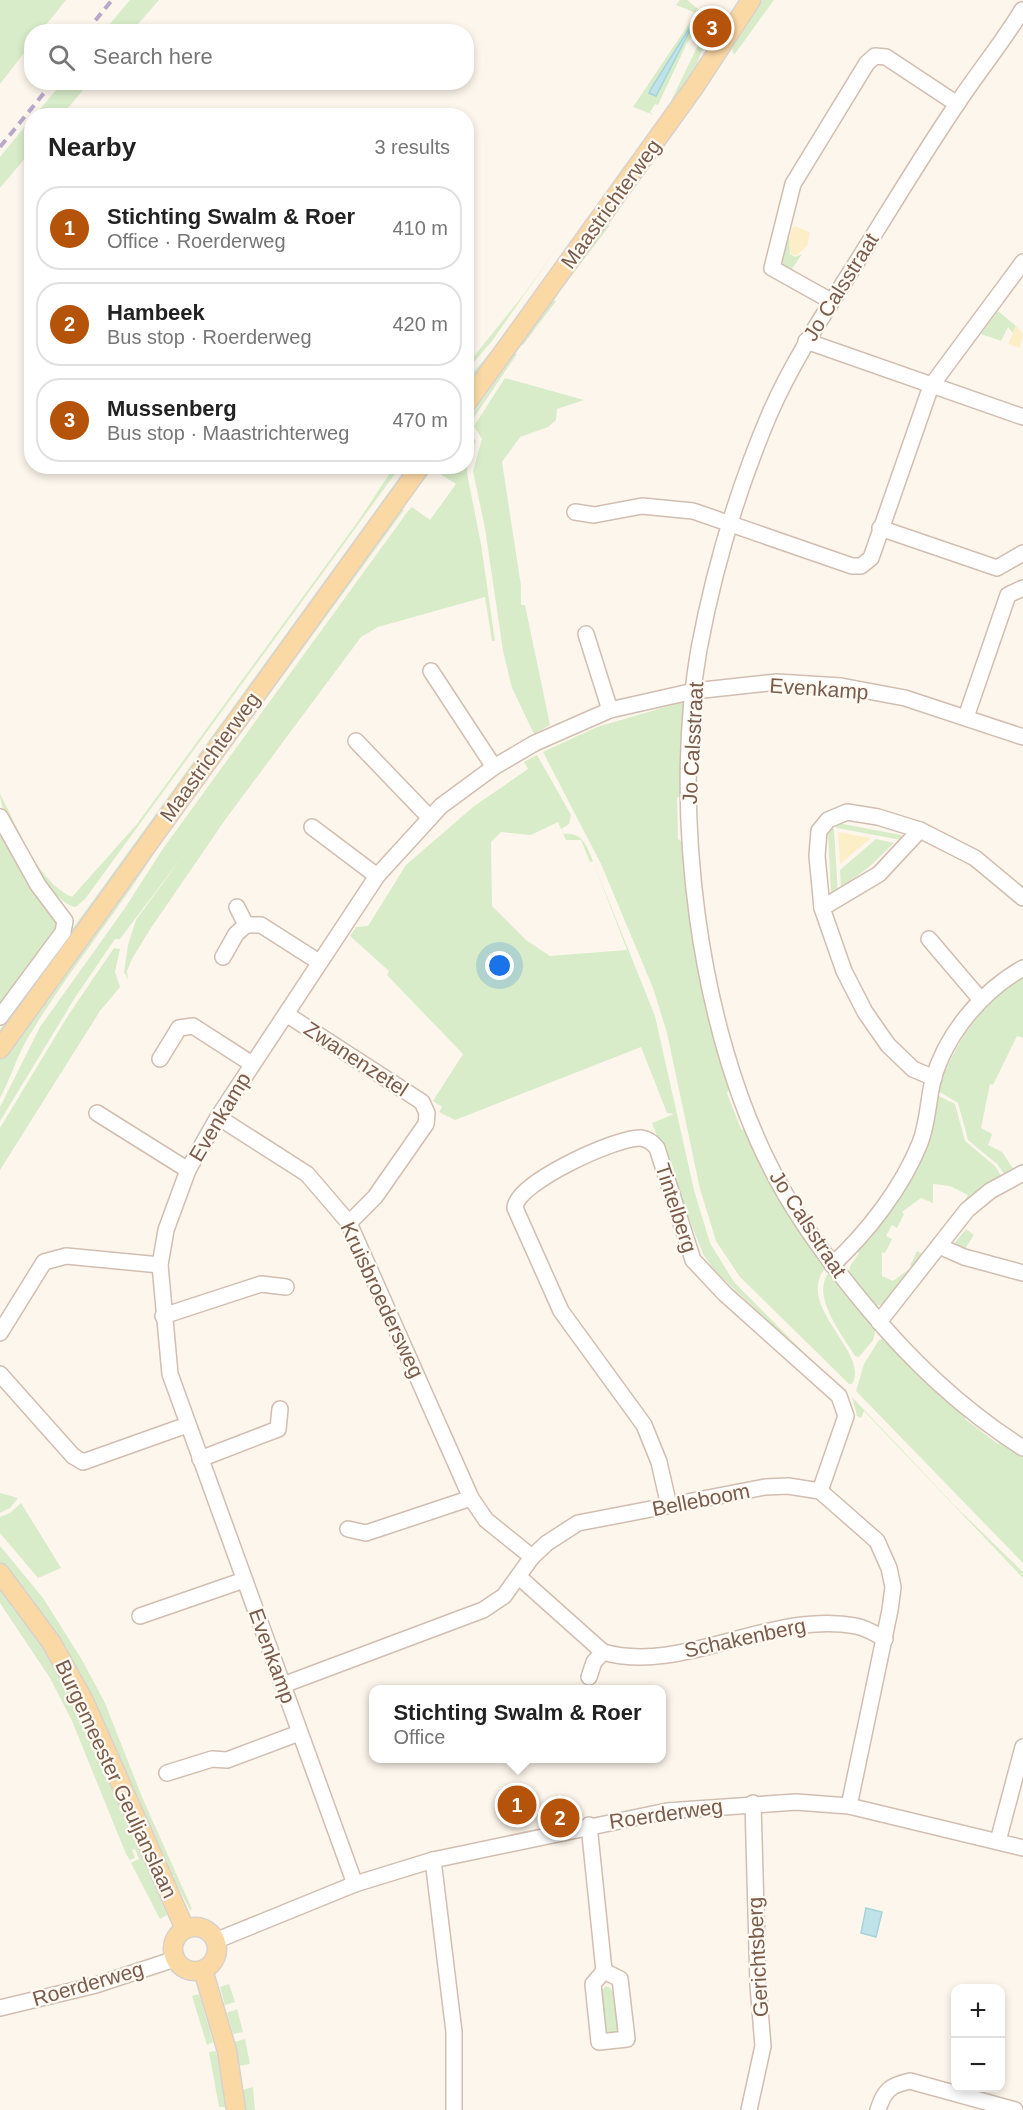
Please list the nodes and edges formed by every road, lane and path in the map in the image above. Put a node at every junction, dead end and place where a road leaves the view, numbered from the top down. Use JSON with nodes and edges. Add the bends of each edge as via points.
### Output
{"nodes":[{"id":1,"x":750,"y":0,"type":"edge"},
{"id":2,"x":1010,"y":0,"type":"edge"},
{"id":3,"x":1023,"y":10,"type":"edge"},
{"id":4,"x":957,"y":104,"type":"junction"},
{"id":5,"x":1023,"y":262,"type":"edge"},
{"id":6,"x":831,"y":301,"type":"junction"},
{"id":7,"x":806,"y":341,"type":"junction"},
{"id":8,"x":931,"y":386,"type":"junction"},
{"id":9,"x":474,"y":393,"type":"edge"},
{"id":10,"x":1023,"y":417,"type":"edge"},
{"id":11,"x":415,"y":474,"type":"edge"},
{"id":12,"x":575,"y":512,"type":"dead end"},
{"id":13,"x":730,"y":523,"type":"junction"},
{"id":14,"x":880,"y":528,"type":"junction"},
{"id":15,"x":1023,"y":553,"type":"edge"},
{"id":16,"x":1023,"y":588,"type":"edge"},
{"id":17,"x":586,"y":634,"type":"dead end"},
{"id":18,"x":431,"y":671,"type":"dead end"},
{"id":19,"x":694,"y":691,"type":"junction"},
{"id":20,"x":610,"y":710,"type":"junction"},
{"id":21,"x":966,"y":717,"type":"junction"},
{"id":22,"x":1023,"y":737,"type":"edge"},
{"id":23,"x":356,"y":741,"type":"dead end"},
{"id":24,"x":494,"y":767,"type":"junction"},
{"id":25,"x":0,"y":818,"type":"edge"},
{"id":26,"x":430,"y":818,"type":"junction"},
{"id":27,"x":312,"y":826,"type":"dead end"},
{"id":28,"x":920,"y":830,"type":"junction"},
{"id":29,"x":377,"y":876,"type":"junction"},
{"id":30,"x":1023,"y":898,"type":"edge"},
{"id":31,"x":237,"y":908,"type":"dead end"},
{"id":32,"x":822,"y":908,"type":"junction"},
{"id":33,"x":246,"y":925,"type":"junction"},
{"id":34,"x":929,"y":939,"type":"dead end"},
{"id":35,"x":223,"y":957,"type":"dead end"},
{"id":36,"x":319,"y":962,"type":"junction"},
{"id":37,"x":1023,"y":968,"type":"edge"},
{"id":38,"x":981,"y":1000,"type":"junction"},
{"id":39,"x":286,"y":1014,"type":"junction"},
{"id":40,"x":0,"y":1017,"type":"edge"},
{"id":41,"x":0,"y":1049,"type":"edge"},
{"id":42,"x":160,"y":1059,"type":"dead end"},
{"id":43,"x":252,"y":1064,"type":"junction"},
{"id":44,"x":934,"y":1078,"type":"junction"},
{"id":45,"x":97,"y":1113,"type":"dead end"},
{"id":46,"x":218,"y":1117,"type":"junction"},
{"id":47,"x":188,"y":1170,"type":"junction"},
{"id":48,"x":1023,"y":1173,"type":"edge"},
{"id":49,"x":349,"y":1223,"type":"junction"},
{"id":50,"x":939,"y":1246,"type":"junction"},
{"id":51,"x":160,"y":1265,"type":"junction"},
{"id":52,"x":832,"y":1265,"type":"junction"},
{"id":53,"x":1023,"y":1273,"type":"edge"},
{"id":54,"x":286,"y":1287,"type":"dead end"},
{"id":55,"x":163,"y":1316,"type":"junction"},
{"id":56,"x":879,"y":1322,"type":"junction"},
{"id":57,"x":0,"y":1333,"type":"edge"},
{"id":58,"x":0,"y":1374,"type":"edge"},
{"id":59,"x":280,"y":1409,"type":"dead end"},
{"id":60,"x":188,"y":1425,"type":"junction"},
{"id":61,"x":1023,"y":1448,"type":"edge"},
{"id":62,"x":200,"y":1459,"type":"junction"},
{"id":63,"x":820,"y":1491,"type":"junction"},
{"id":64,"x":471,"y":1498,"type":"junction"},
{"id":65,"x":669,"y":1506,"type":"junction"},
{"id":66,"x":348,"y":1529,"type":"dead end"},
{"id":67,"x":532,"y":1557,"type":"junction"},
{"id":68,"x":0,"y":1573,"type":"edge"},
{"id":69,"x":519,"y":1576,"type":"junction"},
{"id":70,"x":244,"y":1580,"type":"junction"},
{"id":71,"x":140,"y":1616,"type":"dead end"},
{"id":72,"x":885,"y":1639,"type":"junction"},
{"id":73,"x":603,"y":1652,"type":"junction"},
{"id":74,"x":589,"y":1677,"type":"dead end"},
{"id":75,"x":283,"y":1685,"type":"junction"},
{"id":76,"x":299,"y":1733,"type":"junction"},
{"id":77,"x":1023,"y":1747,"type":"edge"},
{"id":78,"x":167,"y":1773,"type":"dead end"},
{"id":79,"x":753,"y":1803,"type":"junction"},
{"id":80,"x":849,"y":1806,"type":"junction"},
{"id":81,"x":589,"y":1825,"type":"junction"},
{"id":82,"x":998,"y":1841,"type":"junction"},
{"id":83,"x":1023,"y":1848,"type":"edge"},
{"id":84,"x":433,"y":1860,"type":"junction"},
{"id":85,"x":355,"y":1884,"type":"junction"},
{"id":86,"x":185,"y":1929,"type":"junction"},
{"id":87,"x":215,"y":1941,"type":"junction"},
{"id":88,"x":175,"y":1959,"type":"junction"},
{"id":89,"x":203,"y":1970,"type":"junction"},
{"id":90,"x":604,"y":1971,"type":"junction"},
{"id":91,"x":0,"y":2008,"type":"edge"},
{"id":92,"x":236,"y":2110,"type":"edge"},
{"id":93,"x":454,"y":2110,"type":"edge"},
{"id":94,"x":749,"y":2110,"type":"edge"},
{"id":95,"x":878,"y":2110,"type":"edge"},
{"id":96,"x":1015,"y":2110,"type":"edge"}],
"edges":[{"from":1,"to":9,"type":"main road","name":"Maastrichterweg","via":[[695,87]]},
{"from":2,"to":3,"type":"street"},
{"from":3,"to":4,"type":"street","name":"Jo Calsstraat"},
{"from":4,"to":6,"type":"street","name":"Jo Calsstraat"},
{"from":4,"to":6,"type":"street","via":[[886,57],[875,56],[867,63],[793,184],[772,268]]},
{"from":5,"to":8,"type":"street"},
{"from":6,"to":7,"type":"street","name":"Jo Calsstraat"},
{"from":7,"to":8,"type":"street"},
{"from":7,"to":13,"type":"street","name":"Jo Calsstraat","via":[[770,413]]},
{"from":8,"to":10,"type":"street"},
{"from":8,"to":14,"type":"street"},
{"from":11,"to":41,"type":"main road","name":"Maastrichterweg"},
{"from":12,"to":13,"type":"street","via":[[594,515],[642,506],[671,507]]},
{"from":13,"to":14,"type":"street","via":[[852,566],[861,566],[871,558]]},
{"from":13,"to":19,"type":"street","name":"Jo Calsstraat","via":[[710,600]]},
{"from":14,"to":15,"type":"street","via":[[997,568]]},
{"from":16,"to":21,"type":"street","via":[[1008,595]]},
{"from":17,"to":20,"type":"street"},
{"from":18,"to":24,"type":"street"},
{"from":19,"to":20,"type":"street","name":"Evenkamp"},
{"from":19,"to":21,"type":"street","name":"Evenkamp","via":[[777,682],[841,686],[905,698]]},
{"from":19,"to":52,"type":"street","name":"Jo Calsstraat","via":[[689,822],[700,932],[716,1019],[741,1098],[771,1170]]},
{"from":20,"to":24,"type":"street","name":"Evenkamp","via":[[535,743]]},
{"from":21,"to":22,"type":"street","name":"Evenkamp"},
{"from":23,"to":26,"type":"street"},
{"from":24,"to":26,"type":"street","name":"Evenkamp"},
{"from":25,"to":40,"type":"street","via":[[38,885],[65,921],[63,932]]},
{"from":26,"to":29,"type":"street","name":"Evenkamp"},
{"from":27,"to":29,"type":"street"},
{"from":28,"to":30,"type":"street","via":[[975,858]]},
{"from":28,"to":32,"type":"street","via":[[879,874]]},
{"from":28,"to":32,"type":"street","via":[[847,812],[828,820],[819,831],[817,856]]},
{"from":29,"to":36,"type":"street","name":"Evenkamp"},
{"from":31,"to":33,"type":"street"},
{"from":32,"to":44,"type":"street","via":[[844,971],[865,1012],[888,1045],[913,1069]]},
{"from":33,"to":35,"type":"street"},
{"from":33,"to":36,"type":"street","via":[[261,925]]},
{"from":34,"to":38,"type":"street"},
{"from":36,"to":39,"type":"street","name":"Evenkamp"},
{"from":37,"to":38,"type":"street"},
{"from":38,"to":44,"type":"street","via":[[956,1030]]},
{"from":39,"to":43,"type":"street","name":"Evenkamp"},
{"from":39,"to":49,"type":"street","name":"Zwanenzetel","via":[[422,1102],[427,1113],[426,1124],[375,1197]]},
{"from":42,"to":43,"type":"street","name":"Evenkamp","via":[[179,1028],[193,1026]]},
{"from":43,"to":46,"type":"street","name":"Evenkamp"},
{"from":44,"to":52,"type":"street","via":[[921,1141],[905,1175],[852,1247]]},
{"from":45,"to":47,"type":"street","name":"Evenkamp"},
{"from":46,"to":47,"type":"street","name":"Evenkamp"},
{"from":46,"to":49,"type":"street","name":"Kruisbroedersweg","via":[[307,1174]]},
{"from":47,"to":51,"type":"street","name":"Evenkamp","via":[[166,1230]]},
{"from":48,"to":50,"type":"street","via":[[990,1191],[967,1210]]},
{"from":49,"to":64,"type":"street","name":"Kruisbroedersweg"},
{"from":50,"to":53,"type":"street"},
{"from":50,"to":56,"type":"street"},
{"from":51,"to":55,"type":"street","name":"Evenkamp"},
{"from":51,"to":57,"type":"street","via":[[66,1256],[44,1262]]},
{"from":52,"to":56,"type":"street","name":"Jo Calsstraat"},
{"from":54,"to":55,"type":"street","via":[[261,1284]]},
{"from":55,"to":60,"type":"street","name":"Evenkamp","via":[[170,1374]]},
{"from":56,"to":61,"type":"street","name":"Jo Calsstraat","via":[[960,1403]]},
{"from":58,"to":60,"type":"street","via":[[73,1456],[83,1462]]},
{"from":59,"to":62,"type":"street","via":[[278,1429]]},
{"from":60,"to":62,"type":"street","name":"Evenkamp"},
{"from":62,"to":70,"type":"street","name":"Evenkamp"},
{"from":63,"to":65,"type":"street","name":"Belleboom","via":[[765,1487]]},
{"from":63,"to":65,"type":"street","name":"Tintelberg","via":[[846,1416],[839,1396],[725,1294],[693,1260],[657,1148],[648,1140],[634,1139],[562,1166],[522,1192],[515,1208],[561,1311],[644,1425],[659,1462]]},
{"from":63,"to":72,"type":"street","name":"Belleboom","via":[[851,1515],[881,1550],[893,1587]]},
{"from":64,"to":66,"type":"street","via":[[366,1533]]},
{"from":64,"to":67,"type":"street","name":"Kruisbroedersweg","via":[[486,1520]]},
{"from":65,"to":67,"type":"street","name":"Belleboom","via":[[578,1523]]},
{"from":67,"to":69,"type":"street","name":"Belleboom"},
{"from":68,"to":86,"type":"main road","name":"Burgemeester Geuljanslaan","via":[[45,1634],[84,1701]]},
{"from":69,"to":73,"type":"street"},
{"from":69,"to":75,"type":"street","name":"Belleboom","via":[[504,1596],[483,1610]]},
{"from":70,"to":71,"type":"street"},
{"from":70,"to":75,"type":"street","name":"Evenkamp"},
{"from":72,"to":73,"type":"street","name":"Schakenberg","via":[[858,1626],[825,1622],[650,1657]]},
{"from":72,"to":80,"type":"street","name":"Belleboom"},
{"from":73,"to":74,"type":"street"},
{"from":75,"to":76,"type":"street","name":"Evenkamp"},
{"from":76,"to":78,"type":"street","via":[[226,1760],[212,1759]]},
{"from":76,"to":85,"type":"street","name":"Evenkamp"},
{"from":77,"to":82,"type":"street"},
{"from":79,"to":80,"type":"street","name":"Roerderweg"},
{"from":79,"to":81,"type":"street","name":"Roerderweg","via":[[667,1811]]},
{"from":79,"to":94,"type":"street","name":"Gerichtsberg","via":[[763,2046]]},
{"from":80,"to":82,"type":"street","name":"Roerderweg"},
{"from":81,"to":84,"type":"street","name":"Roerderweg"},
{"from":81,"to":90,"type":"street"},
{"from":82,"to":83,"type":"street","name":"Roerderweg"},
{"from":84,"to":85,"type":"street","name":"Roerderweg"},
{"from":84,"to":93,"type":"street","via":[[454,2032]]},
{"from":85,"to":87,"type":"street","name":"Roerderweg"},
{"from":86,"to":87,"type":"main road","via":[[204,1929]]},
{"from":86,"to":88,"type":"main road","via":[[173,1943]]},
{"from":87,"to":89,"type":"main road","via":[[215,1958]]},
{"from":88,"to":89,"type":"main road","via":[[189,1971]]},
{"from":88,"to":91,"type":"street","name":"Roerderweg","via":[[96,1985]]},
{"from":89,"to":92,"type":"main road","via":[[227,2051]]},
{"from":90,"to":90,"type":"street","via":[[593,1984],[599,2042],[627,2039],[620,1979]]},
{"from":95,"to":96,"type":"street","via":[[882,2095],[893,2084],[910,2081]]}]}
